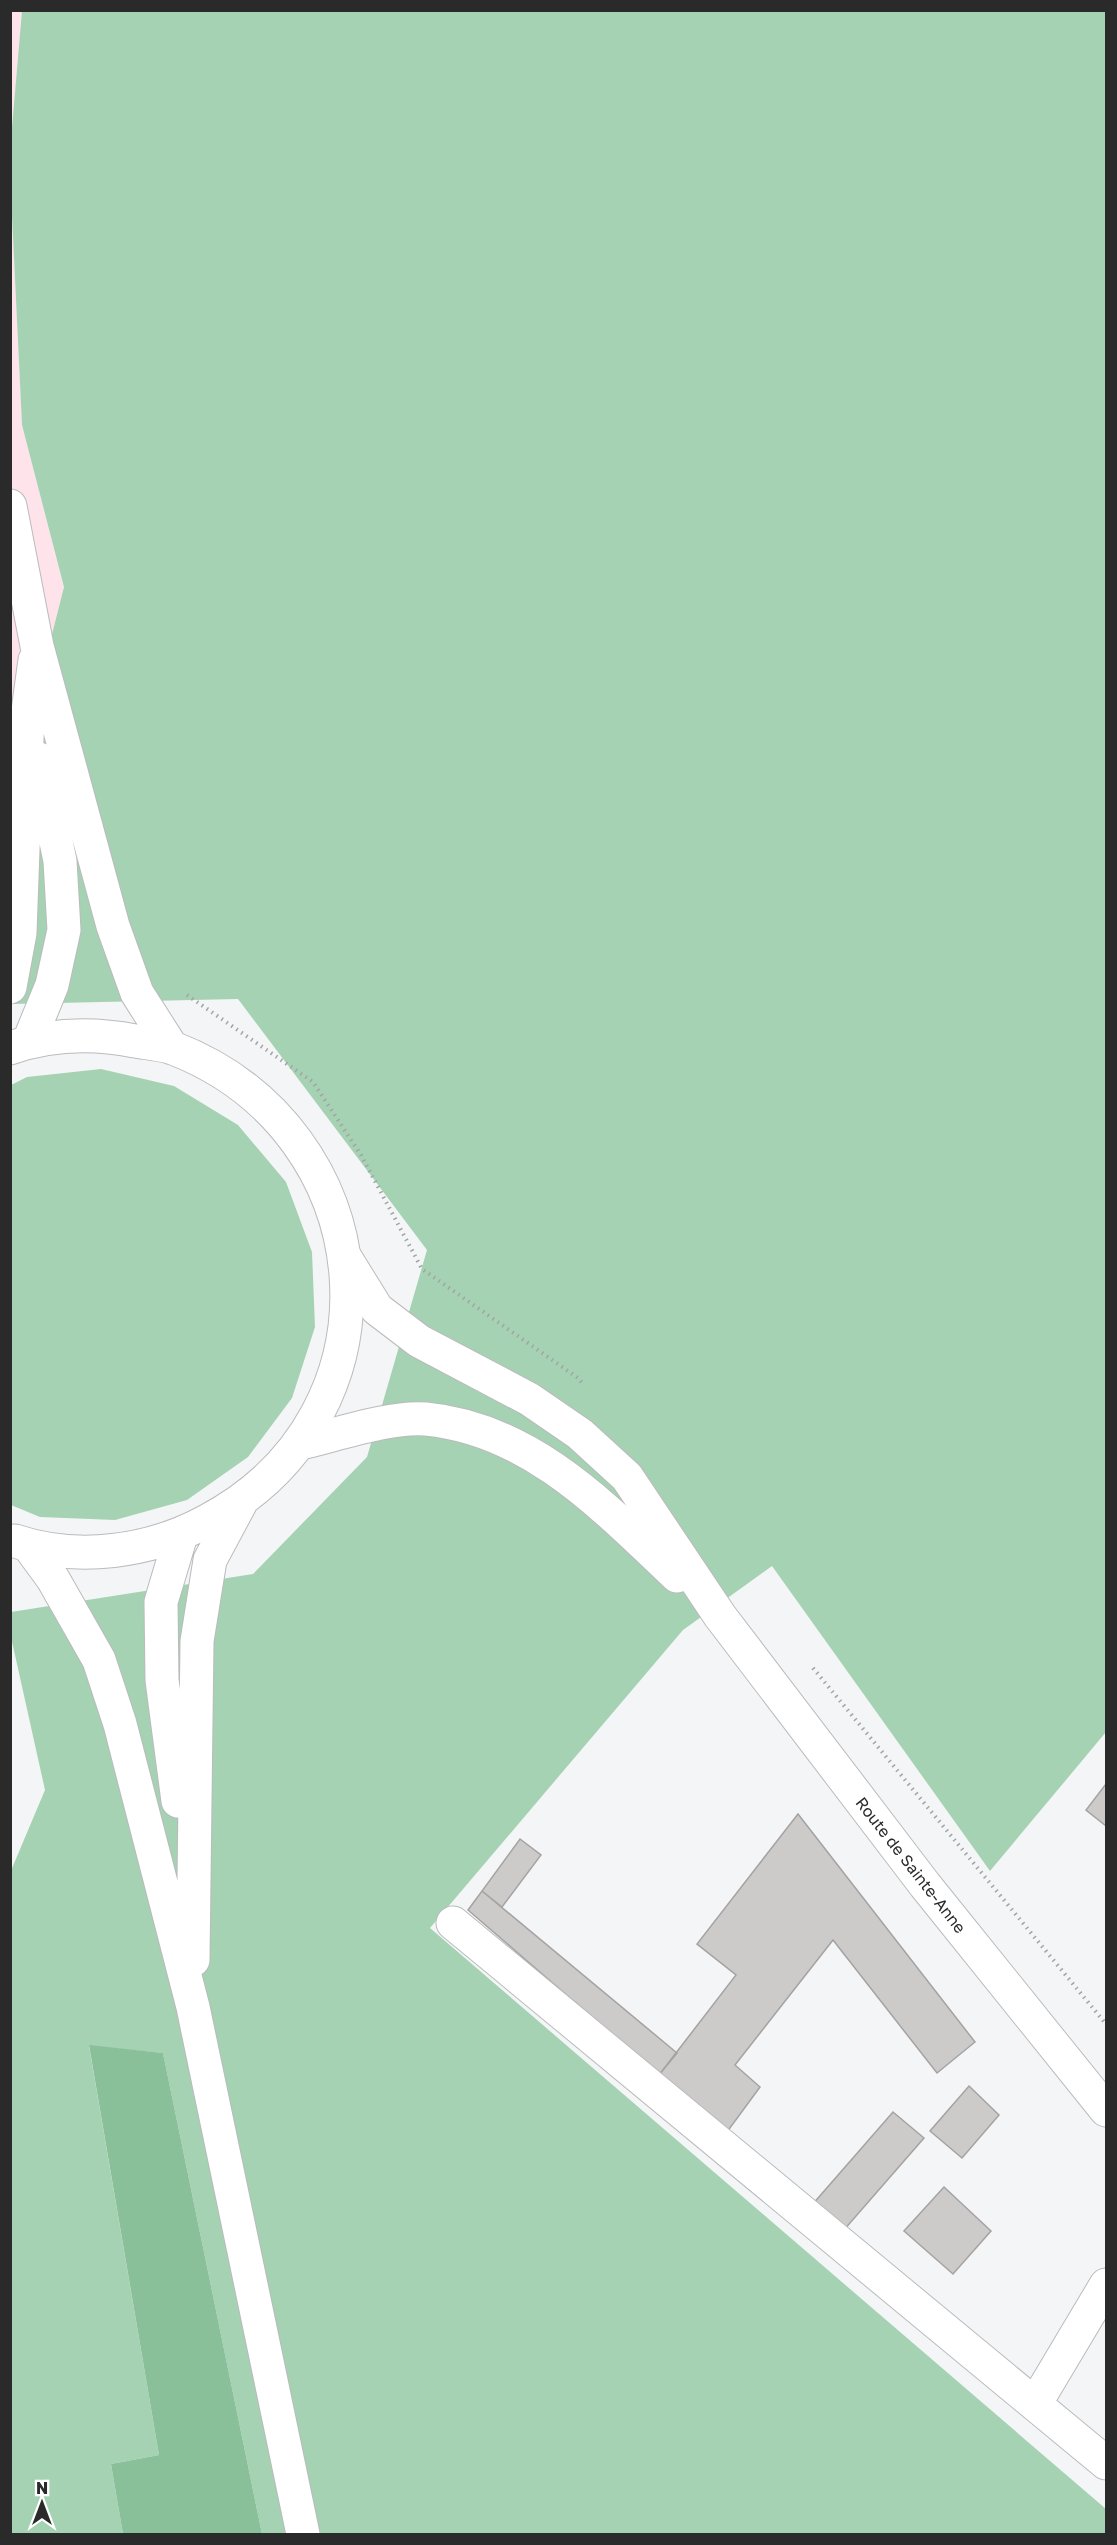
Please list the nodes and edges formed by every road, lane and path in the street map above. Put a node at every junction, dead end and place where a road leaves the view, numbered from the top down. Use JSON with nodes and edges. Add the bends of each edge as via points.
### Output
{"nodes":[{"id":1,"x":10,"y":506,"type":"edge"},
{"id":2,"x":37,"y":646,"type":"junction"},
{"id":3,"x":28,"y":711,"type":"junction"},
{"id":4,"x":10,"y":987,"type":"edge"},
{"id":5,"x":20,"y":1045,"type":"edge"},
{"id":6,"x":172,"y":1048,"type":"junction"},
{"id":7,"x":346,"y":1259,"type":"junction"},
{"id":8,"x":301,"y":1443,"type":"junction"},
{"id":9,"x":240,"y":1504,"type":"junction"},
{"id":10,"x":181,"y":1535,"type":"junction"},
{"id":11,"x":19,"y":1543,"type":"edge"},
{"id":12,"x":720,"y":1616,"type":"junction"},
{"id":13,"x":193,"y":1900,"type":"junction"},
{"id":14,"x":453,"y":1923,"type":"dead end"},
{"id":15,"x":193,"y":2007,"type":"junction"},
{"id":16,"x":1107,"y":2110,"type":"edge"},
{"id":17,"x":1107,"y":2285,"type":"edge"},
{"id":18,"x":1035,"y":2404,"type":"junction"},
{"id":19,"x":1107,"y":2463,"type":"edge"},
{"id":20,"x":303,"y":2535,"type":"edge"}],
"edges":[{"from":1,"to":2,"type":"main road"},
{"from":2,"to":3,"type":"main road"},
{"from":2,"to":6,"type":"main road","via":[[113,926],[137,993]]},
{"from":3,"to":4,"type":"main road","via":[[20,933]]},
{"from":3,"to":5,"type":"main road","via":[[60,861],[64,930],[52,985]]},
{"from":5,"to":6,"type":"main road","via":[[101,1035]]},
{"from":6,"to":7,"type":"main road","via":[[236,1080],[289,1128],[327,1189]]},
{"from":7,"to":8,"type":"main road","via":[[346,1323],[331,1386]]},
{"from":7,"to":12,"type":"main road","name":"Route de Sainte-Anne","via":[[377,1309],[419,1341],[529,1399],[580,1434],[627,1478]]},
{"from":8,"to":9,"type":"main road","via":[[273,1476]]},
{"from":8,"to":12,"type":"main road","name":"Route de Sainte-Anne","via":[[374,1425],[424,1419],[471,1428],[537,1456],[591,1494]]},
{"from":9,"to":10,"type":"main road"},
{"from":9,"to":13,"type":"main road","via":[[210,1560],[197,1641]]},
{"from":10,"to":11,"type":"main road","via":[[131,1549],[79,1552]]},
{"from":10,"to":13,"type":"main road","via":[[161,1602],[162,1680]]},
{"from":11,"to":15,"type":"main road","via":[[53,1579],[99,1660],[120,1724]]},
{"from":12,"to":16,"type":"main road","name":"Route de Sainte-Anne","via":[[925,1885]]},
{"from":13,"to":15,"type":"main road"},
{"from":14,"to":18,"type":"main road"},
{"from":15,"to":20,"type":"main road"},
{"from":17,"to":18,"type":"main road"},
{"from":18,"to":19,"type":"main road"}]}
